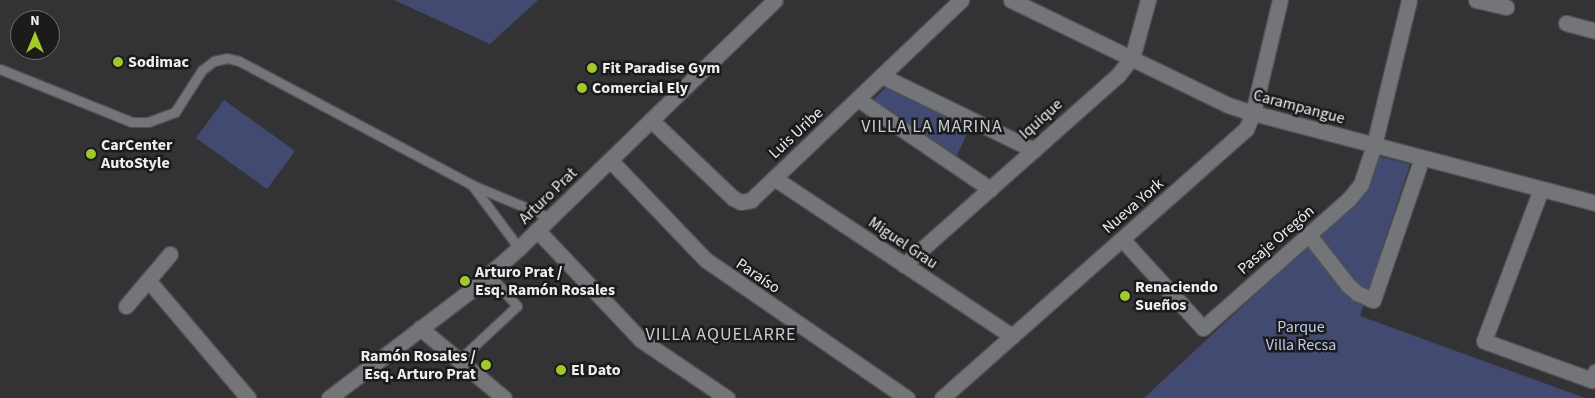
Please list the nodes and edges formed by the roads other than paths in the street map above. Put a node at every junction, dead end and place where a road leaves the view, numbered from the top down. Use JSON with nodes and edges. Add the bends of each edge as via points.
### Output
{"nodes":[{"id":1,"x":775,"y":0,"type":"edge"},
{"id":2,"x":961,"y":0,"type":"edge"},
{"id":3,"x":1011,"y":0,"type":"edge"},
{"id":4,"x":1148,"y":0,"type":"edge"},
{"id":5,"x":1280,"y":0,"type":"edge"},
{"id":6,"x":1409,"y":0,"type":"edge"},
{"id":7,"x":1476,"y":0,"type":"edge"},
{"id":8,"x":1506,"y":7,"type":"dead end"},
{"id":9,"x":1566,"y":23,"type":"dead end"},
{"id":10,"x":1595,"y":32,"type":"edge"},
{"id":11,"x":1132,"y":58,"type":"junction"},
{"id":12,"x":0,"y":69,"type":"edge"},
{"id":13,"x":882,"y":76,"type":"junction"},
{"id":14,"x":858,"y":99,"type":"junction"},
{"id":15,"x":1253,"y":114,"type":"junction"},
{"id":16,"x":651,"y":120,"type":"junction"},
{"id":17,"x":1374,"y":145,"type":"junction"},
{"id":18,"x":1034,"y":150,"type":"junction"},
{"id":19,"x":1422,"y":158,"type":"junction"},
{"id":20,"x":610,"y":160,"type":"junction"},
{"id":21,"x":774,"y":178,"type":"junction"},
{"id":22,"x":472,"y":185,"type":"junction"},
{"id":23,"x":990,"y":189,"type":"junction"},
{"id":24,"x":1541,"y":189,"type":"junction"},
{"id":25,"x":1595,"y":203,"type":"edge"},
{"id":26,"x":551,"y":218,"type":"junction"},
{"id":27,"x":538,"y":230,"type":"junction"},
{"id":28,"x":1308,"y":234,"type":"junction"},
{"id":29,"x":1122,"y":239,"type":"junction"},
{"id":30,"x":519,"y":248,"type":"junction"},
{"id":31,"x":170,"y":254,"type":"dead end"},
{"id":32,"x":904,"y":264,"type":"junction"},
{"id":33,"x":489,"y":274,"type":"junction"},
{"id":34,"x":148,"y":280,"type":"junction"},
{"id":35,"x":126,"y":306,"type":"dead end"},
{"id":36,"x":420,"y":328,"type":"junction"},
{"id":37,"x":1012,"y":336,"type":"junction"},
{"id":38,"x":459,"y":360,"type":"junction"},
{"id":39,"x":1594,"y":376,"type":"edge"},
{"id":40,"x":248,"y":398,"type":"edge"},
{"id":41,"x":329,"y":398,"type":"edge"},
{"id":42,"x":504,"y":398,"type":"edge"},
{"id":43,"x":727,"y":398,"type":"edge"},
{"id":44,"x":907,"y":398,"type":"edge"},
{"id":45,"x":942,"y":398,"type":"edge"}],
"edges":[{"from":1,"to":16,"type":"street","name":"Arturo Prat"},
{"from":2,"to":13,"type":"street","name":"Luis Uribe"},
{"from":3,"to":11,"type":"street","name":"Carampangue"},
{"from":4,"to":11,"type":"street","name":"Iquique"},
{"from":5,"to":15,"type":"street","name":"Nueva York"},
{"from":6,"to":17,"type":"street","name":"Pasaje Oregón"},
{"from":7,"to":8,"type":"street"},
{"from":9,"to":10,"type":"street"},
{"from":11,"to":15,"type":"street","name":"Carampangue"},
{"from":11,"to":18,"type":"street","name":"Iquique","via":[[1118,75]]},
{"from":12,"to":22,"type":"lane","via":[[132,122],[148,122],[175,112],[202,70],[214,61],[227,58],[240,61]]},
{"from":13,"to":14,"type":"street","name":"Luis Uribe"},
{"from":13,"to":18,"type":"street"},
{"from":14,"to":21,"type":"street","name":"Luis Uribe"},
{"from":14,"to":23,"type":"street"},
{"from":15,"to":17,"type":"street","name":"Carampangue"},
{"from":15,"to":29,"type":"street","name":"Nueva York","via":[[1243,132]]},
{"from":16,"to":20,"type":"street","name":"Arturo Prat"},
{"from":16,"to":21,"type":"street","name":"Luis Uribe","via":[[737,201],[751,200]]},
{"from":17,"to":19,"type":"street","name":"Carampangue"},
{"from":17,"to":28,"type":"street","name":"Pasaje Oregón","via":[[1366,174],[1356,192]]},
{"from":18,"to":23,"type":"street","name":"Iquique"},
{"from":19,"to":24,"type":"street","name":"Carampangue"},
{"from":19,"to":28,"type":"street","via":[[1373,300],[1348,285]]},
{"from":20,"to":26,"type":"street","name":"Arturo Prat"},
{"from":20,"to":44,"type":"street","name":"Paraíso","via":[[706,260]]},
{"from":21,"to":32,"type":"street","name":"Miguel Grau"},
{"from":22,"to":26,"type":"lane"},
{"from":22,"to":30,"type":"lane"},
{"from":23,"to":32,"type":"street","name":"Iquique"},
{"from":24,"to":25,"type":"street","name":"Carampangue"},
{"from":24,"to":39,"type":"street","via":[[1484,340]]},
{"from":26,"to":27,"type":"street","name":"Arturo Prat"},
{"from":27,"to":30,"type":"street","name":"Arturo Prat"},
{"from":27,"to":43,"type":"street","via":[[641,340]]},
{"from":28,"to":29,"type":"street","name":"Pasaje Oregón","via":[[1203,328]]},
{"from":29,"to":37,"type":"street","name":"Nueva York"},
{"from":30,"to":33,"type":"street","name":"Arturo Prat"},
{"from":31,"to":34,"type":"street"},
{"from":32,"to":37,"type":"street","name":"Miguel Grau"},
{"from":33,"to":36,"type":"street","name":"Arturo Prat"},
{"from":33,"to":38,"type":"lane","via":[[517,306]]},
{"from":34,"to":35,"type":"street"},
{"from":34,"to":40,"type":"street"},
{"from":36,"to":38,"type":"street"},
{"from":36,"to":41,"type":"street","name":"Arturo Prat"},
{"from":37,"to":45,"type":"street","name":"Nueva York"},
{"from":38,"to":42,"type":"street"}]}
